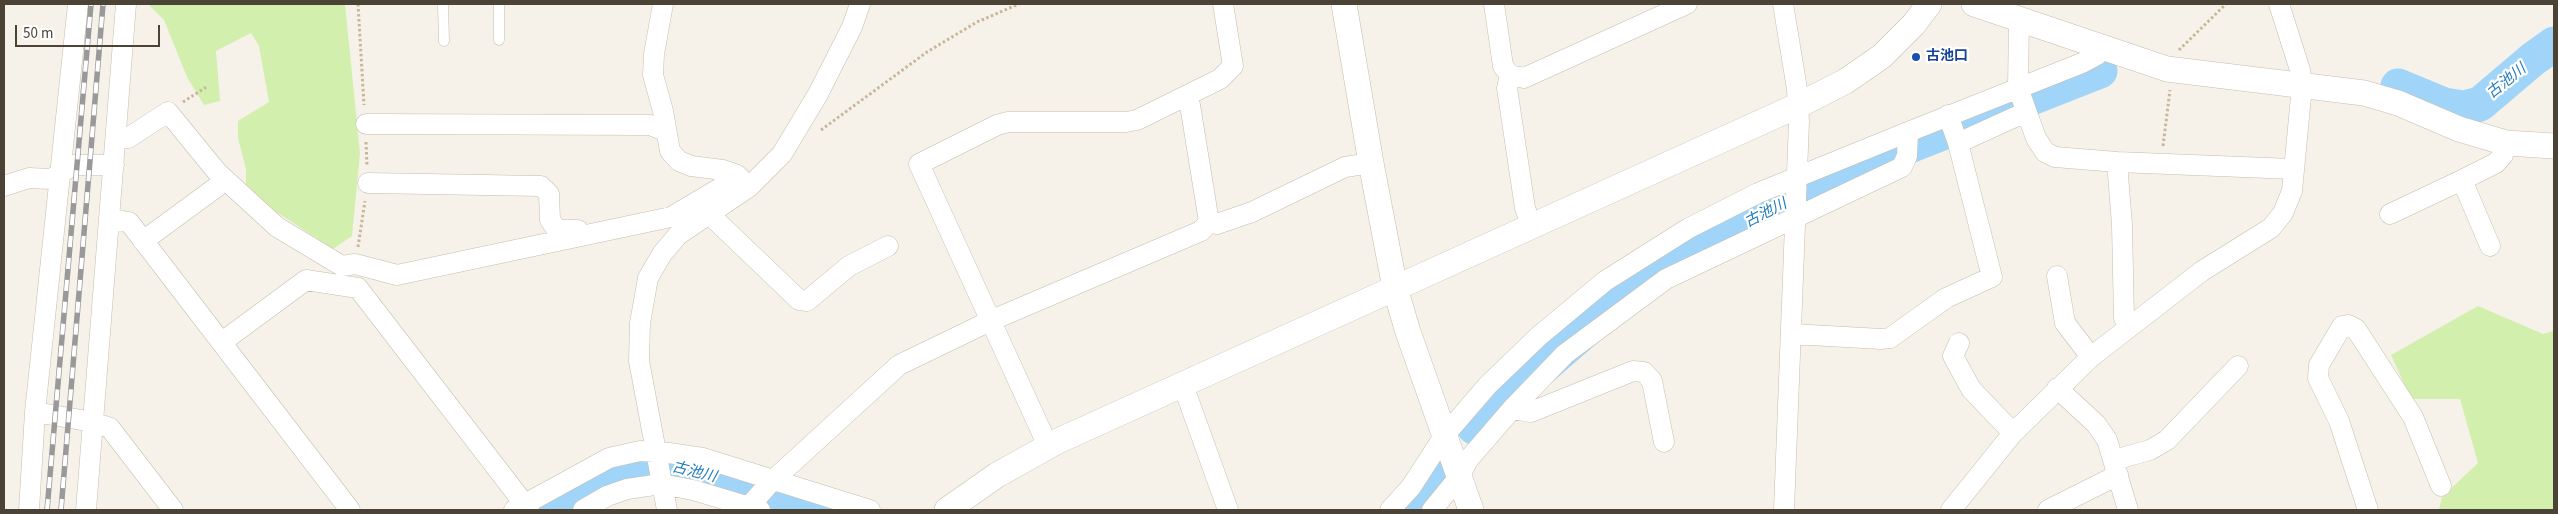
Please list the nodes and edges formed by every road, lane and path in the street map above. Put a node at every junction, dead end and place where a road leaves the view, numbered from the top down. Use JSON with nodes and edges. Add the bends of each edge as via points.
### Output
{"nodes":[{"id":1,"x":78,"y":4,"type":"edge"},
{"id":2,"x":126,"y":4,"type":"edge"},
{"id":3,"x":443,"y":4,"type":"edge"},
{"id":4,"x":499,"y":4,"type":"edge"},
{"id":5,"x":662,"y":4,"type":"edge"},
{"id":6,"x":860,"y":4,"type":"edge"},
{"id":7,"x":1019,"y":4,"type":"edge"},
{"id":8,"x":1223,"y":4,"type":"edge"},
{"id":9,"x":1344,"y":4,"type":"edge"},
{"id":10,"x":1494,"y":4,"type":"edge"},
{"id":11,"x":1687,"y":4,"type":"edge"},
{"id":12,"x":1783,"y":4,"type":"edge"},
{"id":13,"x":1929,"y":4,"type":"edge"},
{"id":14,"x":1974,"y":4,"type":"edge"},
{"id":15,"x":2279,"y":4,"type":"edge"},
{"id":16,"x":2018,"y":18,"type":"junction"},
{"id":17,"x":499,"y":40,"type":"dead end"},
{"id":18,"x":444,"y":41,"type":"dead end"},
{"id":19,"x":2103,"y":48,"type":"junction"},
{"id":20,"x":1510,"y":76,"type":"junction"},
{"id":21,"x":208,"y":86,"type":"dead end"},
{"id":22,"x":2302,"y":86,"type":"junction"},
{"id":23,"x":1186,"y":96,"type":"junction"},
{"id":24,"x":2022,"y":100,"type":"junction"},
{"id":25,"x":1799,"y":105,"type":"junction"},
{"id":26,"x":168,"y":112,"type":"junction"},
{"id":27,"x":366,"y":124,"type":"dead end"},
{"id":28,"x":1953,"y":130,"type":"junction"},
{"id":29,"x":665,"y":131,"type":"junction"},
{"id":30,"x":797,"y":133,"type":"junction"},
{"id":31,"x":116,"y":137,"type":"junction"},
{"id":32,"x":1907,"y":142,"type":"junction"},
{"id":33,"x":2506,"y":143,"type":"junction"},
{"id":34,"x":2554,"y":146,"type":"edge"},
{"id":35,"x":2117,"y":162,"type":"junction"},
{"id":36,"x":1371,"y":163,"type":"junction"},
{"id":37,"x":114,"y":165,"type":"junction"},
{"id":38,"x":2293,"y":168,"type":"junction"},
{"id":39,"x":62,"y":173,"type":"junction"},
{"id":40,"x":1797,"y":180,"type":"junction"},
{"id":41,"x":2462,"y":180,"type":"junction"},
{"id":42,"x":743,"y":181,"type":"junction"},
{"id":43,"x":368,"y":184,"type":"dead end"},
{"id":44,"x":4,"y":186,"type":"edge"},
{"id":45,"x":218,"y":186,"type":"dead end"},
{"id":46,"x":1796,"y":212,"type":"junction"},
{"id":47,"x":708,"y":213,"type":"junction"},
{"id":48,"x":2390,"y":214,"type":"dead end"},
{"id":49,"x":110,"y":219,"type":"junction"},
{"id":50,"x":1209,"y":222,"type":"junction"},
{"id":51,"x":1531,"y":225,"type":"junction"},
{"id":52,"x":608,"y":231,"type":"junction"},
{"id":53,"x":144,"y":241,"type":"junction"},
{"id":54,"x":888,"y":246,"type":"dead end"},
{"id":55,"x":2490,"y":246,"type":"dead end"},
{"id":56,"x":2057,"y":276,"type":"dead end"},
{"id":57,"x":1395,"y":288,"type":"junction"},
{"id":58,"x":990,"y":322,"type":"junction"},
{"id":59,"x":2130,"y":324,"type":"junction"},
{"id":60,"x":1792,"y":334,"type":"junction"},
{"id":61,"x":222,"y":342,"type":"junction"},
{"id":62,"x":1959,"y":343,"type":"dead end"},
{"id":63,"x":2090,"y":357,"type":"junction"},
{"id":64,"x":2238,"y":366,"type":"dead end"},
{"id":65,"x":1183,"y":385,"type":"junction"},
{"id":66,"x":2057,"y":388,"type":"junction"},
{"id":67,"x":1512,"y":409,"type":"junction"},
{"id":68,"x":35,"y":412,"type":"junction"},
{"id":69,"x":93,"y":422,"type":"junction"},
{"id":70,"x":2013,"y":433,"type":"junction"},
{"id":71,"x":1444,"y":436,"type":"junction"},
{"id":72,"x":1664,"y":442,"type":"dead end"},
{"id":73,"x":1048,"y":446,"type":"junction"},
{"id":74,"x":658,"y":467,"type":"junction"},
{"id":75,"x":2116,"y":467,"type":"junction"},
{"id":76,"x":1459,"y":477,"type":"junction"},
{"id":77,"x":772,"y":482,"type":"junction"},
{"id":78,"x":2441,"y":486,"type":"dead end"},
{"id":79,"x":755,"y":507,"type":"edge"},
{"id":80,"x":524,"y":509,"type":"edge"},
{"id":81,"x":2363,"y":509,"type":"edge"},
{"id":82,"x":29,"y":510,"type":"edge"},
{"id":83,"x":86,"y":510,"type":"edge"},
{"id":84,"x":173,"y":510,"type":"edge"},
{"id":85,"x":350,"y":510,"type":"edge"},
{"id":86,"x":583,"y":510,"type":"edge"},
{"id":87,"x":667,"y":510,"type":"edge"},
{"id":88,"x":870,"y":510,"type":"edge"},
{"id":89,"x":947,"y":510,"type":"edge"},
{"id":90,"x":1228,"y":510,"type":"edge"},
{"id":91,"x":1390,"y":510,"type":"edge"},
{"id":92,"x":1432,"y":510,"type":"edge"},
{"id":93,"x":1471,"y":510,"type":"edge"},
{"id":94,"x":1784,"y":510,"type":"edge"},
{"id":95,"x":1951,"y":510,"type":"edge"},
{"id":96,"x":2048,"y":510,"type":"edge"},
{"id":97,"x":2128,"y":510,"type":"edge"}],
"edges":[{"from":1,"to":39,"type":"street"},
{"from":2,"to":31,"type":"street"},
{"from":3,"to":18,"type":"lane"},
{"from":4,"to":17,"type":"lane"},
{"from":5,"to":29,"type":"street","via":[[653,75]]},
{"from":6,"to":30,"type":"street","via":[[852,27]]},
{"from":7,"to":30,"type":"path","via":[[977,22],[927,52],[818,132],[806,136]]},
{"from":8,"to":23,"type":"street","via":[[1233,66],[1220,79]]},
{"from":9,"to":36,"type":"street"},
{"from":10,"to":20,"type":"street","via":[[1503,66]]},
{"from":11,"to":20,"type":"street","via":[[1524,78]]},
{"from":12,"to":25,"type":"street"},
{"from":13,"to":25,"type":"street","via":[[1882,56]]},
{"from":14,"to":16,"type":"street"},
{"from":15,"to":22,"type":"street"},
{"from":16,"to":19,"type":"street"},
{"from":16,"to":24,"type":"street"},
{"from":19,"to":22,"type":"street","via":[[2167,69]]},
{"from":19,"to":24,"type":"street","via":[[2097,55]]},
{"from":20,"to":51,"type":"street","via":[[1507,88],[1525,208]]},
{"from":21,"to":26,"type":"path"},
{"from":22,"to":33,"type":"street","via":[[2364,93]]},
{"from":22,"to":38,"type":"street"},
{"from":23,"to":50,"type":"street"},
{"from":23,"to":58,"type":"street","via":[[1137,120],[1126,122],[1008,122],[919,164]]},
{"from":24,"to":28,"type":"street"},
{"from":24,"to":28,"type":"street"},
{"from":24,"to":35,"type":"street","via":[[2036,138],[2045,152],[2055,158]]},
{"from":25,"to":40,"type":"street"},
{"from":25,"to":51,"type":"street"},
{"from":26,"to":31,"type":"street","via":[[128,138]]},
{"from":26,"to":52,"type":"street","via":[[217,172],[277,227],[342,266],[355,264],[398,275]]},
{"from":27,"to":29,"type":"street","via":[[650,125]]},
{"from":28,"to":32,"type":"street"},
{"from":28,"to":60,"type":"street","via":[[1992,277],[1946,298],[1890,338]]},
{"from":29,"to":42,"type":"street","via":[[670,151],[679,161],[723,170]]},
{"from":30,"to":42,"type":"street","via":[[782,154]]},
{"from":31,"to":37,"type":"street"},
{"from":32,"to":40,"type":"street"},
{"from":32,"to":46,"type":"street","via":[[1902,167]]},
{"from":33,"to":34,"type":"street"},
{"from":33,"to":41,"type":"street","via":[[2503,155],[2496,162]]},
{"from":35,"to":38,"type":"street"},
{"from":35,"to":59,"type":"street","via":[[2124,318]]},
{"from":36,"to":50,"type":"street","via":[[1344,167],[1252,212],[1218,224]]},
{"from":36,"to":57,"type":"street"},
{"from":37,"to":39,"type":"street","via":[[74,165]]},
{"from":37,"to":49,"type":"street"},
{"from":38,"to":59,"type":"street","via":[[2292,191],[2283,213],[2271,228],[2202,271]]},
{"from":39,"to":44,"type":"street","via":[[51,179],[29,178]]},
{"from":39,"to":68,"type":"street"},
{"from":40,"to":46,"type":"street"},
{"from":40,"to":71,"type":"street","via":[[1689,228],[1605,281],[1539,336],[1488,385]]},
{"from":41,"to":48,"type":"street"},
{"from":41,"to":55,"type":"street"},
{"from":42,"to":47,"type":"street"},
{"from":42,"to":52,"type":"street","via":[[720,188],[671,217]]},
{"from":43,"to":52,"type":"street","via":[[540,186],[550,194],[550,220],[557,230]]},
{"from":45,"to":53,"type":"street"},
{"from":46,"to":60,"type":"street"},
{"from":46,"to":67,"type":"street","via":[[1666,279],[1565,354]]},
{"from":47,"to":54,"type":"street","via":[[799,300],[807,301],[849,266]]},
{"from":47,"to":74,"type":"street","via":[[678,235],[662,254],[648,278],[642,301],[639,361]]},
{"from":49,"to":53,"type":"street","via":[[129,222]]},
{"from":49,"to":69,"type":"street"},
{"from":50,"to":58,"type":"street","via":[[1201,231]]},
{"from":51,"to":57,"type":"street"},
{"from":53,"to":61,"type":"street"},
{"from":56,"to":63,"type":"street","via":[[2065,323]]},
{"from":57,"to":65,"type":"street"},
{"from":57,"to":71,"type":"street"},
{"from":58,"to":73,"type":"street"},
{"from":58,"to":77,"type":"street","via":[[899,365]]},
{"from":59,"to":63,"type":"street"},
{"from":60,"to":94,"type":"street"},
{"from":61,"to":80,"type":"street","via":[[306,280],[358,288]]},
{"from":61,"to":85,"type":"street"},
{"from":62,"to":70,"type":"street","via":[[1953,356],[1971,389]]},
{"from":63,"to":66,"type":"street"},
{"from":64,"to":75,"type":"street","via":[[2167,440]]},
{"from":65,"to":73,"type":"street"},
{"from":65,"to":90,"type":"street"},
{"from":66,"to":70,"type":"street"},
{"from":66,"to":75,"type":"street","via":[[2096,424],[2108,440]]},
{"from":67,"to":72,"type":"street","via":[[1531,412],[1633,371],[1644,372],[1652,381]]},
{"from":67,"to":76,"type":"street","via":[[1468,460]]},
{"from":68,"to":69,"type":"street"},
{"from":68,"to":82,"type":"street"},
{"from":69,"to":83,"type":"street"},
{"from":69,"to":84,"type":"street","via":[[110,428]]},
{"from":70,"to":95,"type":"street"},
{"from":71,"to":76,"type":"street"},
{"from":71,"to":91,"type":"street","via":[[1411,486]]},
{"from":73,"to":89,"type":"street","via":[[997,475]]},
{"from":74,"to":77,"type":"street","via":[[703,458]]},
{"from":74,"to":79,"type":"street","via":[[693,490]]},
{"from":74,"to":80,"type":"street","via":[[640,451],[609,458]]},
{"from":74,"to":86,"type":"street","via":[[620,492]]},
{"from":74,"to":87,"type":"street"},
{"from":75,"to":96,"type":"street"},
{"from":75,"to":97,"type":"street"},
{"from":76,"to":92,"type":"street"},
{"from":76,"to":93,"type":"street"},
{"from":77,"to":79,"type":"street"},
{"from":77,"to":88,"type":"street"},
{"from":78,"to":81,"type":"street","via":[[2413,417],[2356,329],[2342,326],[2318,365],[2318,378],[2339,422]]}]}
